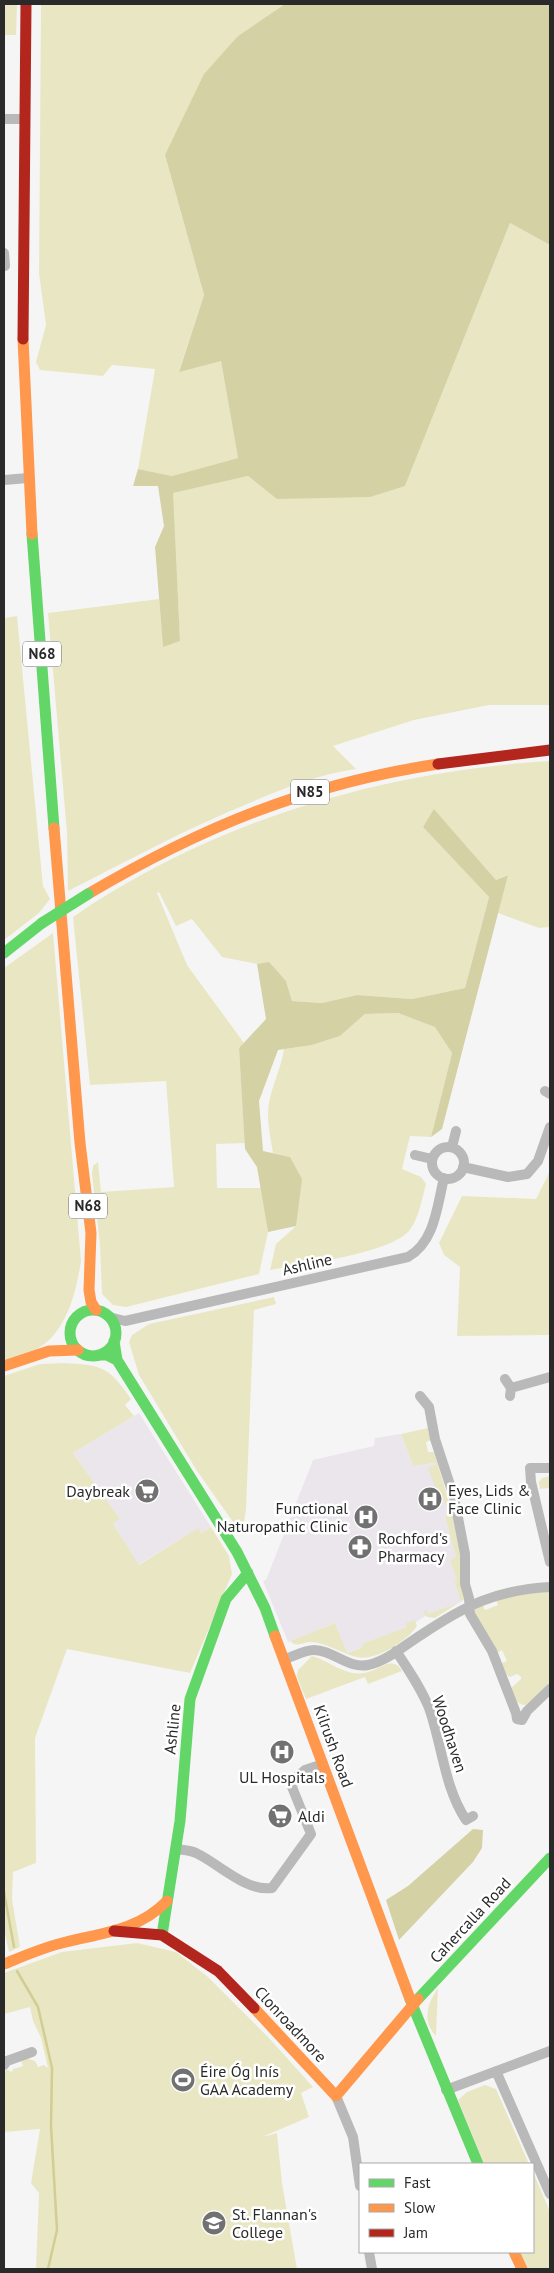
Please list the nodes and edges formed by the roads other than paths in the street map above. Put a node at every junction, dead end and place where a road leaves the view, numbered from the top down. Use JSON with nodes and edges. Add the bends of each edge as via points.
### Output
{"nodes":[{"id":1,"x":26,"y":4,"type":"edge"},
{"id":2,"x":4,"y":119,"type":"edge"},
{"id":3,"x":24,"y":119,"type":"junction"},
{"id":4,"x":4,"y":253,"type":"edge"},
{"id":5,"x":6,"y":266,"type":"dead end"},
{"id":6,"x":28,"y":478,"type":"junction"},
{"id":7,"x":4,"y":480,"type":"edge"},
{"id":8,"x":550,"y":750,"type":"edge"},
{"id":9,"x":4,"y":953,"type":"edge"},
{"id":10,"x":550,"y":1127,"type":"edge"},
{"id":11,"x":456,"y":1131,"type":"dead end"},
{"id":12,"x":452,"y":1147,"type":"junction"},
{"id":13,"x":415,"y":1155,"type":"dead end"},
{"id":14,"x":432,"y":1159,"type":"junction"},
{"id":15,"x":464,"y":1167,"type":"junction"},
{"id":16,"x":444,"y":1178,"type":"junction"},
{"id":17,"x":90,"y":1276,"type":"junction"},
{"id":18,"x":96,"y":1310,"type":"junction"},
{"id":19,"x":110,"y":1317,"type":"junction"},
{"id":20,"x":125,"y":1321,"type":"junction"},
{"id":21,"x":73,"y":1322,"type":"junction"},
{"id":22,"x":115,"y":1336,"type":"junction"},
{"id":23,"x":78,"y":1350,"type":"junction"},
{"id":24,"x":51,"y":1351,"type":"junction"},
{"id":25,"x":98,"y":1355,"type":"junction"},
{"id":26,"x":117,"y":1360,"type":"junction"},
{"id":27,"x":4,"y":1366,"type":"edge"},
{"id":28,"x":550,"y":1377,"type":"edge"},
{"id":29,"x":509,"y":1388,"type":"dead end"},
{"id":30,"x":420,"y":1396,"type":"dead end"},
{"id":31,"x":550,"y":1468,"type":"edge"},
{"id":32,"x":550,"y":1562,"type":"edge"},
{"id":33,"x":248,"y":1574,"type":"junction"},
{"id":34,"x":550,"y":1587,"type":"edge"},
{"id":35,"x":470,"y":1605,"type":"junction"},
{"id":36,"x":396,"y":1651,"type":"junction"},
{"id":37,"x":285,"y":1659,"type":"junction"},
{"id":38,"x":550,"y":1689,"type":"edge"},
{"id":39,"x":323,"y":1764,"type":"junction"},
{"id":40,"x":473,"y":1816,"type":"dead end"},
{"id":41,"x":176,"y":1849,"type":"junction"},
{"id":42,"x":550,"y":1858,"type":"edge"},
{"id":43,"x":167,"y":1900,"type":"junction"},
{"id":44,"x":114,"y":1931,"type":"junction"},
{"id":45,"x":162,"y":1936,"type":"junction"},
{"id":46,"x":4,"y":1964,"type":"edge"},
{"id":47,"x":412,"y":2004,"type":"junction"},
{"id":48,"x":550,"y":2051,"type":"edge"},
{"id":49,"x":32,"y":2052,"type":"dead end"},
{"id":50,"x":4,"y":2064,"type":"edge"},
{"id":51,"x":496,"y":2070,"type":"junction"},
{"id":52,"x":446,"y":2090,"type":"junction"},
{"id":53,"x":336,"y":2096,"type":"junction"},
{"id":54,"x":478,"y":2163,"type":"edge"},
{"id":55,"x":359,"y":2179,"type":"edge"},
{"id":56,"x":548,"y":2180,"type":"edge"},
{"id":57,"x":550,"y":2194,"type":"edge"},
{"id":58,"x":370,"y":2253,"type":"edge"},
{"id":59,"x":514,"y":2253,"type":"edge"},
{"id":60,"x":372,"y":2269,"type":"edge"},
{"id":61,"x":522,"y":2269,"type":"edge"}],
"edges":[{"from":1,"to":3,"type":"main road","number":"N68"},
{"from":2,"to":3,"type":"street"},
{"from":3,"to":6,"type":"main road","number":"N68","via":[[23,368]]},
{"from":4,"to":5,"type":"street"},
{"from":6,"to":7,"type":"street"},
{"from":6,"to":17,"type":"main road","number":"N68","via":[[63,947],[91,1233]]},
{"from":8,"to":9,"type":"main road","number":"N85","bridge":true,"via":[[450,761],[340,783],[282,801],[210,829],[140,862],[42,923]]},
{"from":10,"to":15,"type":"street","via":[[538,1161],[527,1174],[508,1178]]},
{"from":11,"to":12,"type":"street"},
{"from":12,"to":14,"type":"street","via":[[440,1149]]},
{"from":12,"to":15,"type":"street","via":[[462,1156]]},
{"from":13,"to":14,"type":"street"},
{"from":14,"to":16,"type":"street","via":[[434,1170]]},
{"from":15,"to":16,"type":"street","via":[[455,1177]]},
{"from":16,"to":20,"type":"street","name":"Ashline","via":[[428,1236],[422,1247],[408,1257]]},
{"from":17,"to":18,"type":"main road","number":"N68","via":[[91,1302]]},
{"from":17,"to":21,"type":"main road","number":"N68","via":[[81,1308]]},
{"from":18,"to":19,"type":"main road"},
{"from":18,"to":21,"type":"main road","via":[[85,1311]]},
{"from":19,"to":20,"type":"street","name":"Ashline"},
{"from":19,"to":22,"type":"main road"},
{"from":20,"to":22,"type":"street","name":"Ashline"},
{"from":21,"to":23,"type":"main road","via":[[71,1340]]},
{"from":21,"to":24,"type":"main road","number":"N68","via":[[62,1343]]},
{"from":22,"to":25,"type":"main road","via":[[108,1350]]},
{"from":22,"to":26,"type":"main road","name":"Kilrush Road"},
{"from":23,"to":24,"type":"main road","number":"N68"},
{"from":23,"to":25,"type":"main road","number":"N68"},
{"from":24,"to":27,"type":"main road","number":"N68"},
{"from":25,"to":26,"type":"main road"},
{"from":26,"to":33,"type":"main road","name":"Kilrush Road","via":[[220,1523]]},
{"from":28,"to":29,"type":"street"},
{"from":30,"to":35,"type":"street","via":[[429,1407],[435,1439],[454,1497],[465,1554],[465,1584]]},
{"from":31,"to":32,"type":"street","via":[[530,1468]]},
{"from":33,"to":37,"type":"main road","name":"Kilrush Road"},
{"from":33,"to":41,"type":"main road","name":"Ashline","via":[[226,1599],[190,1699]]},
{"from":34,"to":35,"type":"street","via":[[508,1592]]},
{"from":35,"to":36,"type":"street"},
{"from":35,"to":38,"type":"street","via":[[470,1614],[492,1650],[517,1719],[522,1720]]},
{"from":36,"to":37,"type":"street","via":[[368,1665],[358,1665],[313,1650]]},
{"from":36,"to":40,"type":"street","name":"Woodhaven","via":[[428,1707],[460,1811],[466,1820]]},
{"from":37,"to":39,"type":"main road","name":"Kilrush Road"},
{"from":39,"to":41,"type":"street","via":[[305,1770],[294,1779],[292,1787],[311,1834],[272,1888],[263,1889],[224,1871],[195,1852]]},
{"from":39,"to":47,"type":"main road","name":"Kilrush Road"},
{"from":41,"to":43,"type":"main road","name":"Ashline"},
{"from":42,"to":47,"type":"main road","name":"Cahercalla Road"},
{"from":43,"to":44,"type":"main road","via":[[158,1912]]},
{"from":43,"to":45,"type":"main road","name":"Ashline"},
{"from":44,"to":45,"type":"main road","name":"Clonroadmore"},
{"from":44,"to":46,"type":"main road","via":[[51,1946]]},
{"from":45,"to":53,"type":"main road","name":"Clonroadmore","via":[[180,1944],[218,1971]]},
{"from":47,"to":52,"type":"main road","name":"Kilrush Road"},
{"from":47,"to":53,"type":"main road"},
{"from":48,"to":51,"type":"street"},
{"from":49,"to":50,"type":"street"},
{"from":51,"to":52,"type":"street"},
{"from":51,"to":56,"type":"street"},
{"from":52,"to":54,"type":"main road","name":"Kilrush Road"},
{"from":53,"to":55,"type":"street","via":[[353,2137]]},
{"from":56,"to":57,"type":"street"},
{"from":58,"to":60,"type":"street"},
{"from":59,"to":61,"type":"main road"}]}
